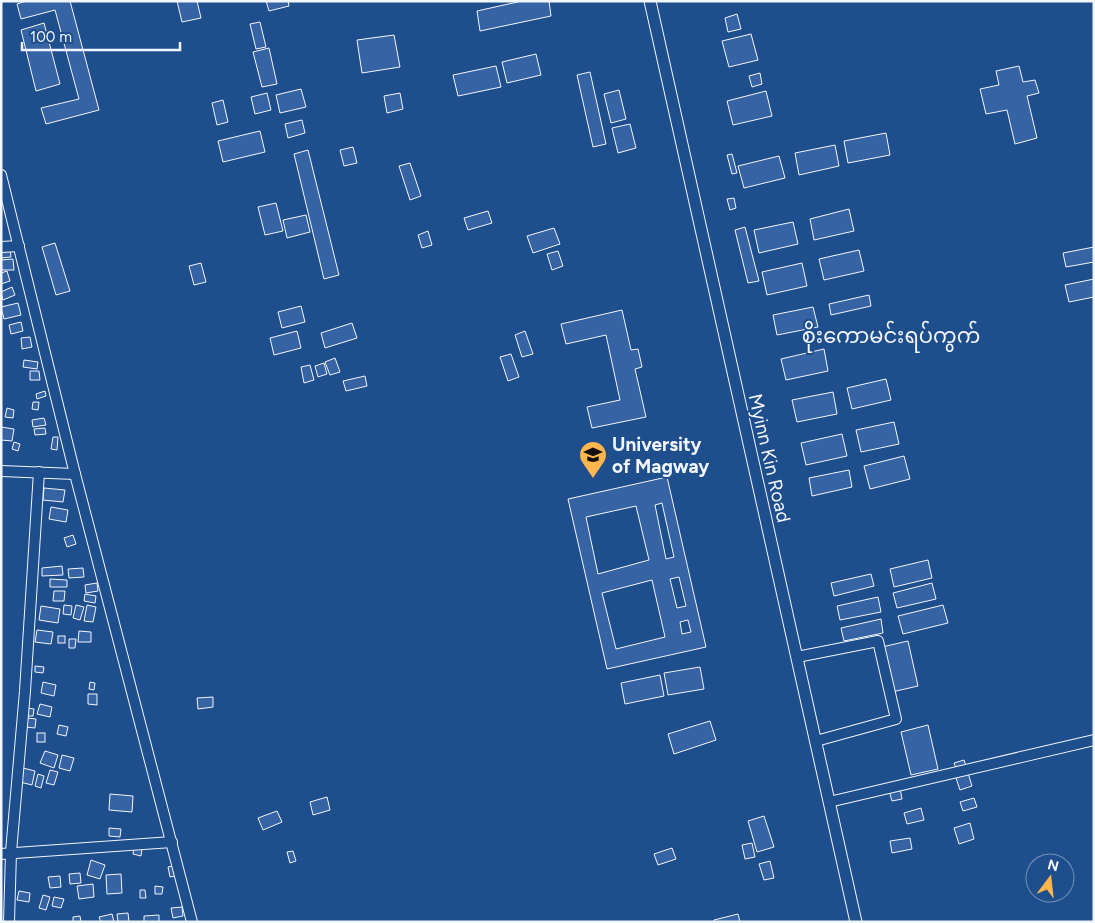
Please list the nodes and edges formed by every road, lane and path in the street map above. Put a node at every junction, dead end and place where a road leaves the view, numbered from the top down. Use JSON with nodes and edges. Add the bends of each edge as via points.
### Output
{"nodes":[{"id":1,"x":650,"y":1,"type":"edge"},
{"id":2,"x":1,"y":175,"type":"edge"},
{"id":3,"x":1,"y":246,"type":"edge"},
{"id":4,"x":19,"y":246,"type":"junction"},
{"id":5,"x":1,"y":471,"type":"edge"},
{"id":6,"x":39,"y":472,"type":"junction"},
{"id":7,"x":75,"y":474,"type":"junction"},
{"id":8,"x":797,"y":658,"type":"junction"},
{"id":9,"x":1094,"y":740,"type":"edge"},
{"id":10,"x":816,"y":741,"type":"junction"},
{"id":11,"x":829,"y":802,"type":"junction"},
{"id":12,"x":172,"y":842,"type":"junction"},
{"id":13,"x":6,"y":853,"type":"edge"},
{"id":14,"x":9,"y":922,"type":"edge"},
{"id":15,"x":192,"y":922,"type":"edge"},
{"id":16,"x":856,"y":922,"type":"edge"}],
"edges":[{"from":1,"to":8,"type":"street","name":"Myinn Kin Road"},
{"from":2,"to":4,"type":"street"},
{"from":3,"to":4,"type":"street"},
{"from":4,"to":7,"type":"street"},
{"from":5,"to":6,"type":"street"},
{"from":6,"to":7,"type":"street"},
{"from":6,"to":13,"type":"street","via":[[26,681]]},
{"from":7,"to":12,"type":"street"},
{"from":8,"to":10,"type":"street","name":"Myinn Kin Road"},
{"from":8,"to":10,"type":"street","via":[[878,641],[896,719]]},
{"from":9,"to":11,"type":"street"},
{"from":10,"to":11,"type":"street","name":"Myinn Kin Road"},
{"from":11,"to":16,"type":"street","name":"Myinn Kin Road"},
{"from":12,"to":13,"type":"street"},
{"from":12,"to":15,"type":"street"},
{"from":13,"to":14,"type":"street"}]}
